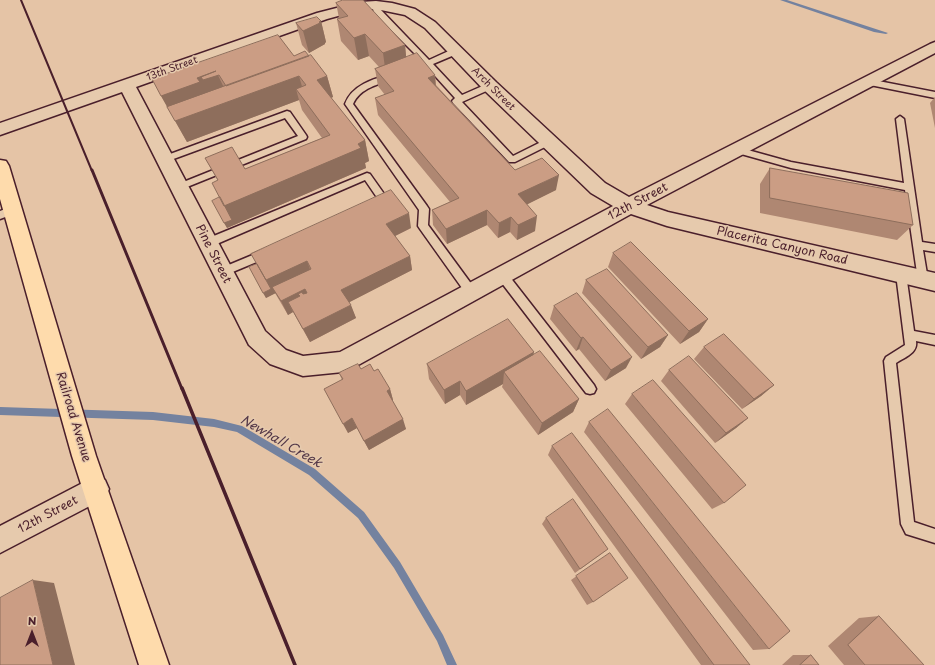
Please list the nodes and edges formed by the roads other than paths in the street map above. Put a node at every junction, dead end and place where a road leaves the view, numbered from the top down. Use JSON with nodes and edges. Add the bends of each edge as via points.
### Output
{"nodes":[{"id":1,"x":376,"y":5,"type":"junction"},
{"id":2,"x":344,"y":10,"type":"joint"},
{"id":3,"x":935,"y":47,"type":"edge"},
{"id":4,"x":456,"y":51,"type":"junction"},
{"id":5,"x":428,"y":62,"type":"junction"},
{"id":6,"x":868,"y":82,"type":"junction"},
{"id":7,"x":127,"y":85,"type":"junction"},
{"id":8,"x":490,"y":86,"type":"junction"},
{"id":9,"x":935,"y":95,"type":"edge"},
{"id":10,"x":461,"y":99,"type":"junction"},
{"id":11,"x":900,"y":119,"type":"dead end"},
{"id":12,"x":0,"y":129,"type":"edge"},
{"id":13,"x":548,"y":142,"type":"junction"},
{"id":14,"x":737,"y":150,"type":"junction"},
{"id":15,"x":165,"y":159,"type":"junction"},
{"id":16,"x":0,"y":166,"type":"edge"},
{"id":17,"x":179,"y":187,"type":"junction"},
{"id":18,"x":909,"y":188,"type":"junction"},
{"id":19,"x":370,"y":206,"type":"edge"},
{"id":20,"x":629,"y":206,"type":"junction"},
{"id":21,"x":7,"y":213,"type":"edge"},
{"id":22,"x":208,"y":243,"type":"junction"},
{"id":23,"x":918,"y":245,"type":"junction"},
{"id":24,"x":279,"y":247,"type":"edge"},
{"id":25,"x":935,"y":248,"type":"edge"},
{"id":26,"x":223,"y":272,"type":"junction"},
{"id":27,"x":901,"y":274,"type":"junction"},
{"id":28,"x":502,"y":275,"type":"junction"},
{"id":29,"x":929,"y":281,"type":"edge"},
{"id":30,"x":472,"y":292,"type":"junction"},
{"id":31,"x":910,"y":335,"type":"junction"},
{"id":32,"x":935,"y":340,"type":"edge"},
{"id":33,"x":343,"y":362,"type":"joint"},
{"id":34,"x":590,"y":389,"type":"dead end"},
{"id":35,"x":96,"y":489,"type":"junction"},
{"id":36,"x":935,"y":536,"type":"edge"},
{"id":37,"x":0,"y":540,"type":"edge"},
{"id":38,"x":154,"y":665,"type":"edge"}],
"edges":[{"from":1,"to":2,"type":"street","name":"Arch Street"},
{"from":1,"to":4,"type":"street","name":"Arch Street","via":[[410,12],[430,25]]},
{"from":1,"to":5,"type":"lane","via":[[377,11]]},
{"from":2,"to":7,"type":"street","name":"13th Street"},
{"from":3,"to":6,"type":"street","name":"12th Street"},
{"from":4,"to":5,"type":"lane"},
{"from":4,"to":8,"type":"street","name":"Arch Street"},
{"from":5,"to":10,"type":"lane"},
{"from":5,"to":30,"type":"lane","via":[[361,88],[350,99],[349,104],[424,209],[423,226]]},
{"from":6,"to":9,"type":"lane"},
{"from":6,"to":14,"type":"street","name":"12th Street"},
{"from":7,"to":12,"type":"street","name":"13th Street"},
{"from":7,"to":15,"type":"street","name":"Pine Street"},
{"from":8,"to":10,"type":"lane"},
{"from":8,"to":13,"type":"street","name":"Arch Street"},
{"from":10,"to":13,"type":"lane","via":[[456,101],[512,160]]},
{"from":11,"to":18,"type":"lane"},
{"from":13,"to":20,"type":"street","name":"Arch Street","via":[[598,188]]},
{"from":14,"to":18,"type":"lane","via":[[791,165]]},
{"from":14,"to":20,"type":"street","name":"12th Street"},
{"from":15,"to":17,"type":"street","name":"Pine Street"},
{"from":15,"to":17,"type":"lane","via":[[286,114],[303,137]]},
{"from":16,"to":21,"type":"main road","name":"Railroad Avenue"},
{"from":17,"to":22,"type":"street","name":"Pine Street"},
{"from":18,"to":23,"type":"lane"},
{"from":19,"to":22,"type":"lane","via":[[384,200],[366,176]]},
{"from":20,"to":27,"type":"street","name":"Placerita Canyon Road","via":[[667,219]]},
{"from":20,"to":28,"type":"street","name":"12th Street"},
{"from":21,"to":35,"type":"main road","name":"Railroad Avenue","via":[[54,352]]},
{"from":22,"to":26,"type":"street","name":"Pine Street"},
{"from":23,"to":25,"type":"lane"},
{"from":23,"to":29,"type":"lane"},
{"from":24,"to":26,"type":"lane"},
{"from":26,"to":33,"type":"street","name":"Pine Street","via":[[257,338],[278,357],[303,366]]},
{"from":27,"to":29,"type":"street","name":"Placerita Canyon Road"},
{"from":27,"to":31,"type":"lane"},
{"from":28,"to":30,"type":"street","name":"12th Street"},
{"from":28,"to":34,"type":"lane"},
{"from":30,"to":33,"type":"street","name":"12th Street"},
{"from":31,"to":32,"type":"lane"},
{"from":31,"to":36,"type":"lane","via":[[911,347],[890,361],[908,524],[911,529]]},
{"from":35,"to":37,"type":"street","name":"12th Street"},
{"from":35,"to":38,"type":"main road","name":"Railroad Avenue"}]}
